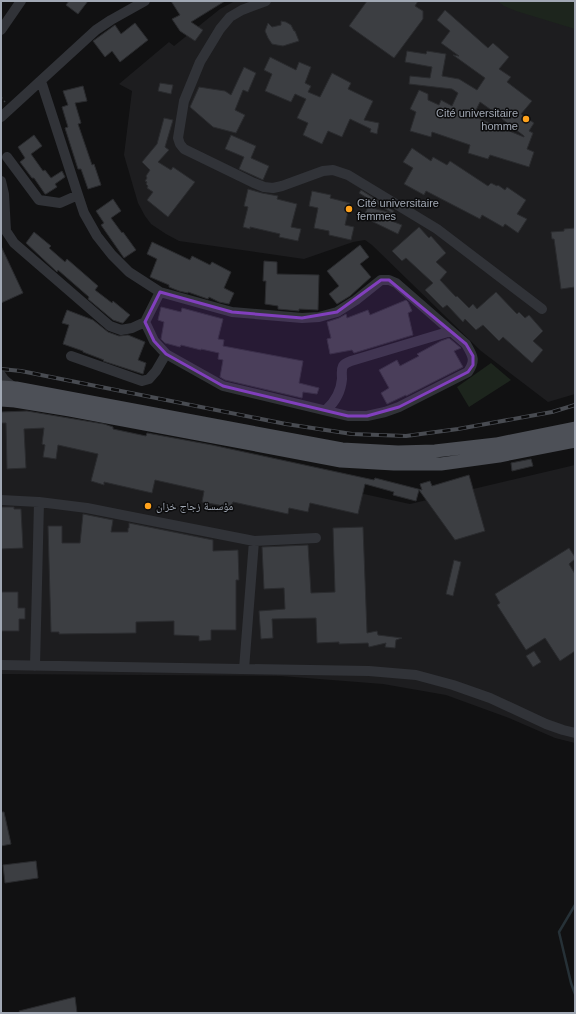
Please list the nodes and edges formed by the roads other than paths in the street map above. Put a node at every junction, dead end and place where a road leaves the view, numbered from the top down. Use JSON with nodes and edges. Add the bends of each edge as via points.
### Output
{"nodes":[{"id":1,"x":21,"y":1,"type":"edge"},
{"id":2,"x":266,"y":1,"type":"edge"},
{"id":3,"x":142,"y":2,"type":"edge"},
{"id":4,"x":1,"y":30,"type":"edge"},
{"id":5,"x":41,"y":81,"type":"junction"},
{"id":6,"x":1,"y":117,"type":"edge"},
{"id":7,"x":7,"y":158,"type":"dead end"},
{"id":8,"x":1,"y":181,"type":"edge"},
{"id":9,"x":78,"y":195,"type":"junction"},
{"id":10,"x":160,"y":292,"type":"junction"},
{"id":11,"x":542,"y":309,"type":"dead end"},
{"id":12,"x":145,"y":322,"type":"junction"},
{"id":13,"x":451,"y":331,"type":"junction"},
{"id":14,"x":166,"y":354,"type":"junction"},
{"id":15,"x":71,"y":356,"type":"dead end"},
{"id":16,"x":1,"y":375,"type":"edge"},
{"id":17,"x":1,"y":387,"type":"edge"},
{"id":18,"x":16,"y":388,"type":"junction"},
{"id":19,"x":1,"y":400,"type":"edge"},
{"id":20,"x":326,"y":410,"type":"junction"},
{"id":21,"x":575,"y":428,"type":"edge"},
{"id":22,"x":575,"y":441,"type":"edge"},
{"id":23,"x":1,"y":500,"type":"edge"},
{"id":24,"x":39,"y":502,"type":"junction"},
{"id":25,"x":316,"y":538,"type":"dead end"},
{"id":26,"x":254,"y":541,"type":"junction"},
{"id":27,"x":1,"y":665,"type":"edge"},
{"id":28,"x":35,"y":666,"type":"junction"},
{"id":29,"x":244,"y":669,"type":"junction"},
{"id":30,"x":575,"y":733,"type":"edge"}],
"edges":[{"from":1,"to":4,"type":"street"},
{"from":2,"to":11,"type":"street","via":[[230,17],[200,62],[184,101],[178,138],[184,149],[264,187],[282,186],[323,171],[332,170],[348,175],[437,229]]},
{"from":3,"to":5,"type":"street","via":[[96,30]]},
{"from":5,"to":6,"type":"street"},
{"from":5,"to":9,"type":"street"},
{"from":7,"to":9,"type":"street","via":[[39,200],[60,203]]},
{"from":8,"to":12,"type":"street","via":[[6,230],[14,243],[110,326],[121,330]]},
{"from":9,"to":10,"type":"street","via":[[84,213],[97,236],[112,255],[129,272]]},
{"from":10,"to":12,"type":"street"},
{"from":10,"to":13,"type":"street","via":[[232,312],[302,318],[337,312],[380,280],[389,280],[396,283]]},
{"from":12,"to":14,"type":"street","via":[[154,341]]},
{"from":13,"to":20,"type":"street","via":[[344,364],[338,395]]},
{"from":13,"to":20,"type":"street","via":[[466,344],[473,356],[473,365],[468,372],[385,412],[367,416],[348,416]]},
{"from":14,"to":15,"type":"street","via":[[149,379],[142,380]]},
{"from":14,"to":20,"type":"street","via":[[223,386]]},
{"from":16,"to":18,"type":"street","via":[[9,385]]},
{"from":17,"to":18,"type":"main road"},
{"from":18,"to":21,"type":"main road","via":[[342,449],[435,451],[496,444]]},
{"from":19,"to":22,"type":"main road","via":[[341,462],[440,464],[499,456]]},
{"from":23,"to":24,"type":"street"},
{"from":24,"to":26,"type":"street","via":[[87,508]]},
{"from":24,"to":28,"type":"street"},
{"from":25,"to":26,"type":"street"},
{"from":26,"to":29,"type":"street"},
{"from":27,"to":28,"type":"street"},
{"from":28,"to":29,"type":"street"},
{"from":29,"to":30,"type":"street","via":[[369,671],[416,675],[490,698],[546,724]]}]}
